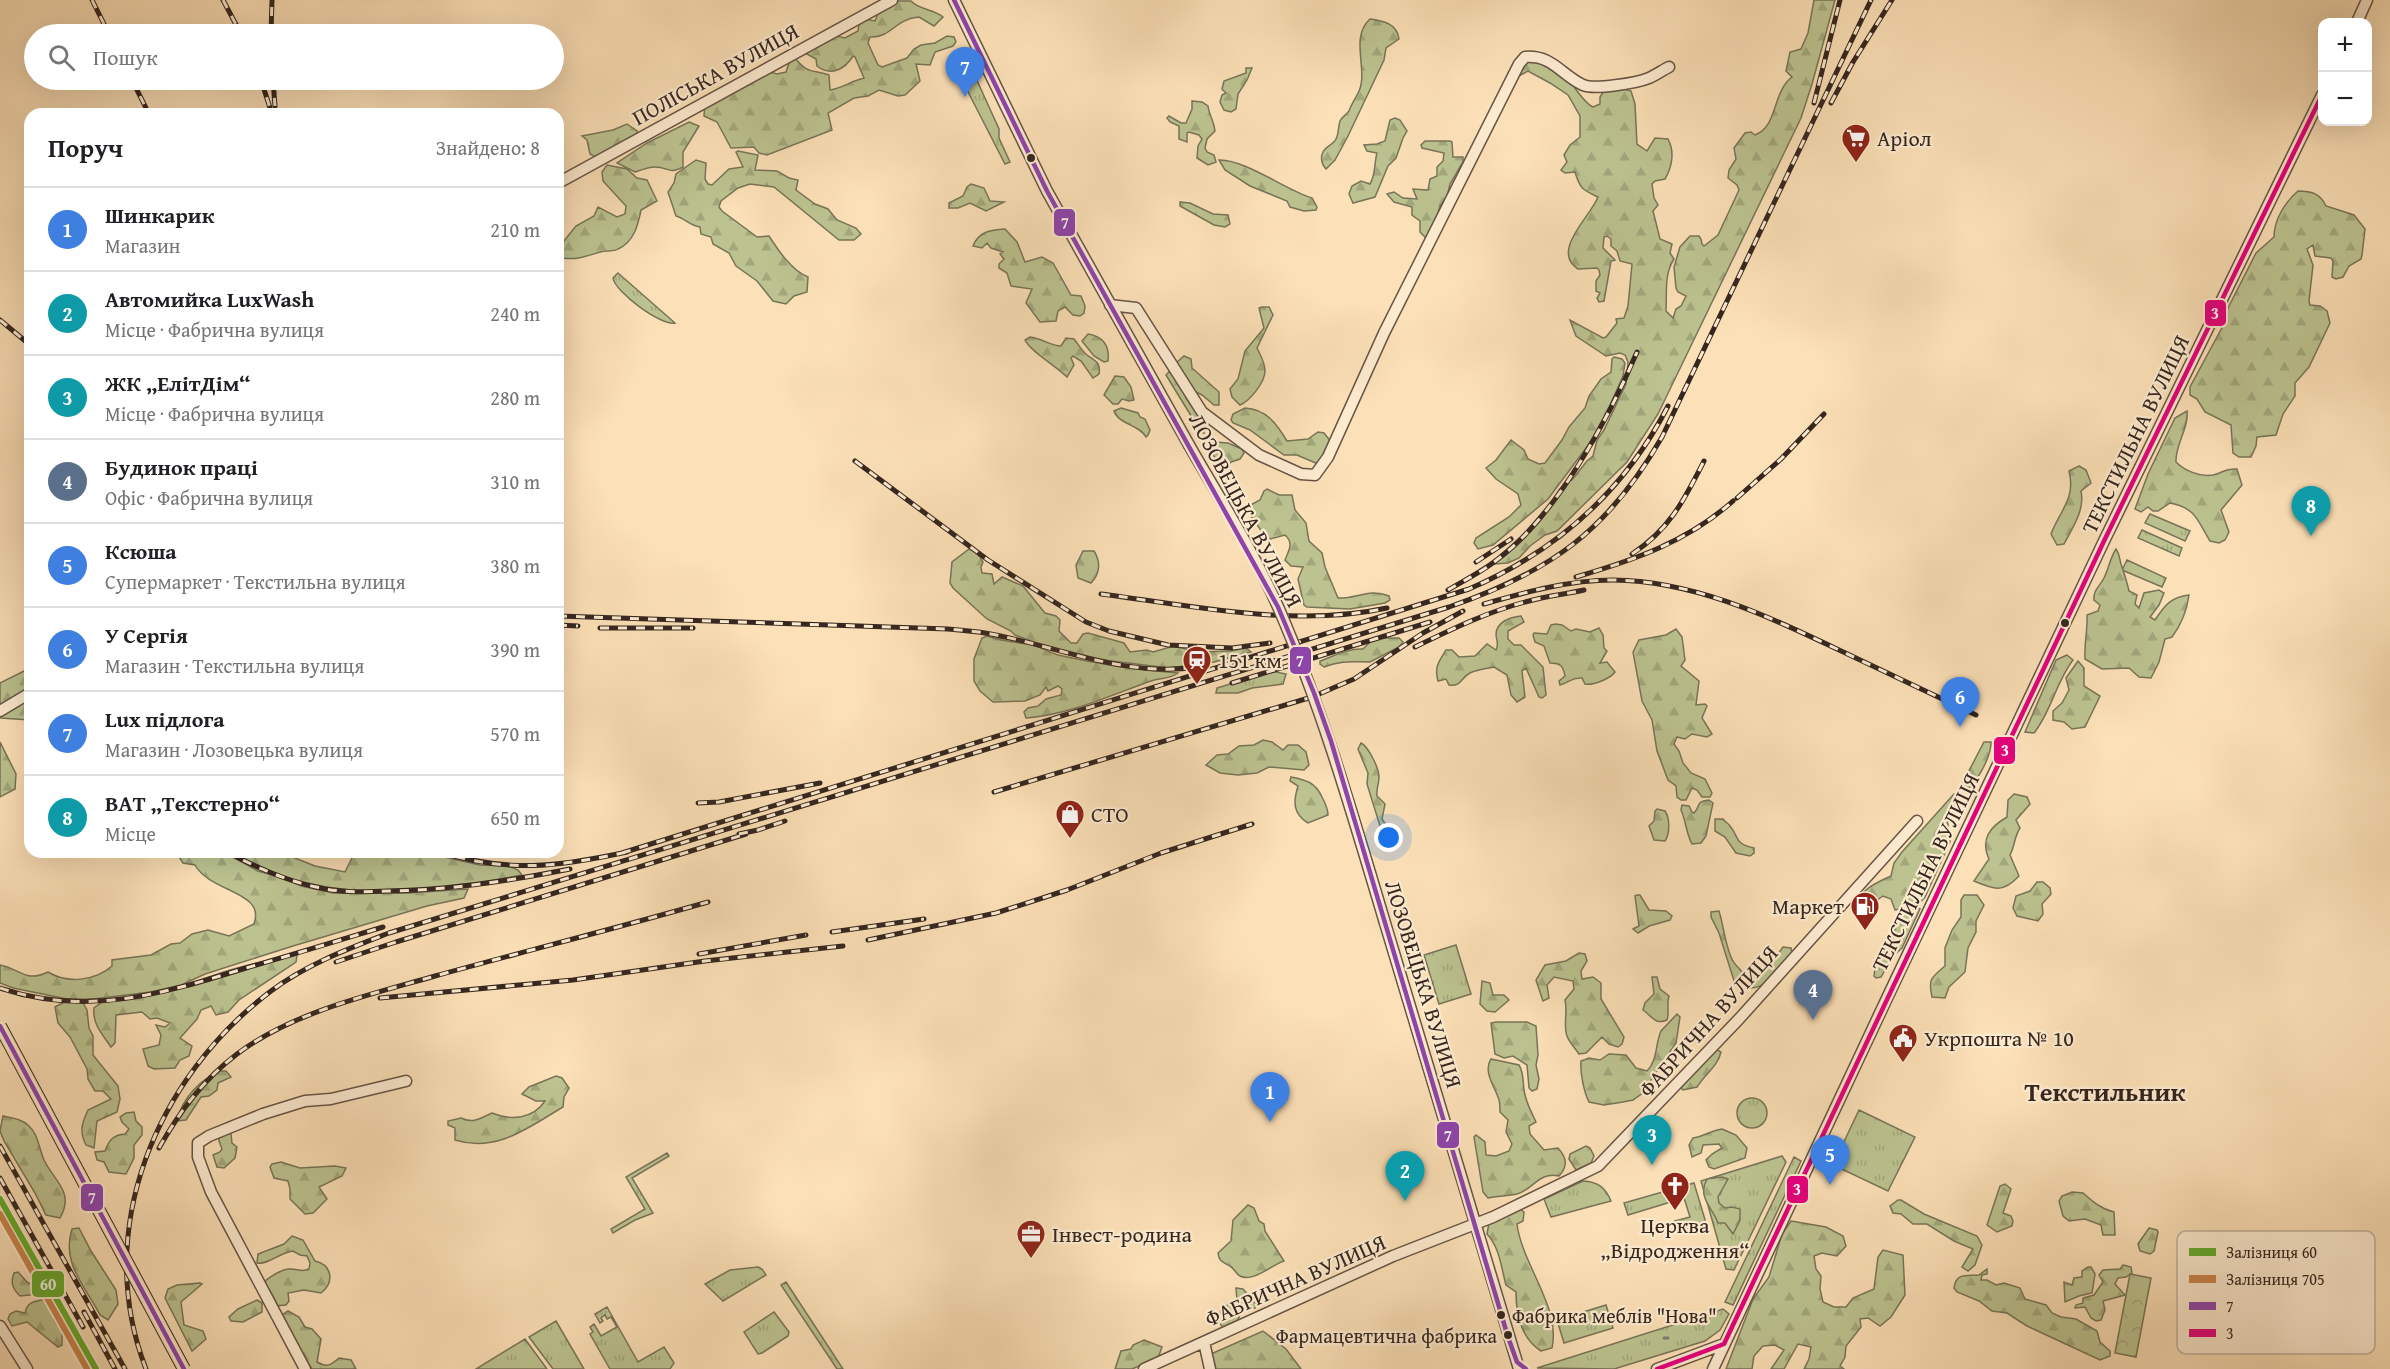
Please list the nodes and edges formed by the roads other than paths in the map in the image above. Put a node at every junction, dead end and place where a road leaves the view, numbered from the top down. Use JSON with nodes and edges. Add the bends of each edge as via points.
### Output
{"nodes":[{"id":1,"x":892,"y":0,"type":"edge"},
{"id":2,"x":954,"y":0,"type":"edge"},
{"id":3,"x":2367,"y":0,"type":"edge"},
{"id":4,"x":2359,"y":18,"type":"edge"},
{"id":5,"x":1670,"y":67,"type":"dead end"},
{"id":6,"x":2318,"y":103,"type":"edge"},
{"id":7,"x":564,"y":180,"type":"edge"},
{"id":8,"x":1110,"y":305,"type":"junction"},
{"id":9,"x":24,"y":697,"type":"edge"},
{"id":10,"x":0,"y":711,"type":"edge"},
{"id":11,"x":1917,"y":821,"type":"dead end"},
{"id":12,"x":0,"y":1026,"type":"edge"},
{"id":13,"x":406,"y":1081,"type":"dead end"},
{"id":14,"x":1475,"y":1224,"type":"junction"},
{"id":15,"x":0,"y":1326,"type":"edge"},
{"id":16,"x":1204,"y":1342,"type":"junction"},
{"id":17,"x":1724,"y":1344,"type":"junction"},
{"id":18,"x":1521,"y":1367,"type":"edge"},
{"id":19,"x":27,"y":1369,"type":"edge"},
{"id":20,"x":184,"y":1369,"type":"edge"},
{"id":21,"x":305,"y":1369,"type":"edge"},
{"id":22,"x":1144,"y":1369,"type":"edge"},
{"id":23,"x":1210,"y":1369,"type":"edge"},
{"id":24,"x":1657,"y":1369,"type":"edge"},
{"id":25,"x":1713,"y":1369,"type":"edge"}],
"edges":[{"from":1,"to":7,"type":"street","name":"ПОЛІСЬКА ВУЛИЦЯ"},
{"from":2,"to":8,"type":"street","name":"ЛОЗОВЕЦЬКА ВУЛИЦЯ","via":[[1047,191]]},
{"from":3,"to":4,"type":"street"},
{"from":5,"to":8,"type":"street","name":"ЛОЗОВЕЦЬКА ВУЛИЦЯ","via":[[1647,79],[1585,86],[1557,65],[1536,56],[1525,57],[1384,333],[1328,457],[1315,475],[1301,474],[1259,455],[1202,412],[1136,308]]},
{"from":6,"to":17,"type":"street","name":"ТЕКСТИЛЬНА ВУЛИЦЯ","via":[[2104,541]]},
{"from":8,"to":14,"type":"street","name":"ЛОЗОВЕЦЬКА ВУЛИЦЯ","bridge":true,"via":[[1278,607],[1314,693]]},
{"from":9,"to":10,"type":"street"},
{"from":11,"to":14,"type":"street","name":"ФАБРИЧНА ВУЛИЦЯ","via":[[1739,1019],[1598,1166]]},
{"from":12,"to":20,"type":"main road","bridge":true},
{"from":13,"to":21,"type":"street","via":[[331,1099],[305,1101],[263,1114],[198,1143],[198,1157],[211,1192]]},
{"from":14,"to":16,"type":"street","name":"ФАБРИЧНА ВУЛИЦЯ","via":[[1387,1259]]},
{"from":14,"to":18,"type":"street","name":"ЛОЗОВЕЦЬКА ВУЛИЦЯ"},
{"from":15,"to":19,"type":"street"},
{"from":16,"to":22,"type":"street"},
{"from":16,"to":23,"type":"street"},
{"from":17,"to":24,"type":"street"},
{"from":17,"to":25,"type":"street","name":"ТЕКСТИЛЬНА ВУЛИЦЯ"}]}
